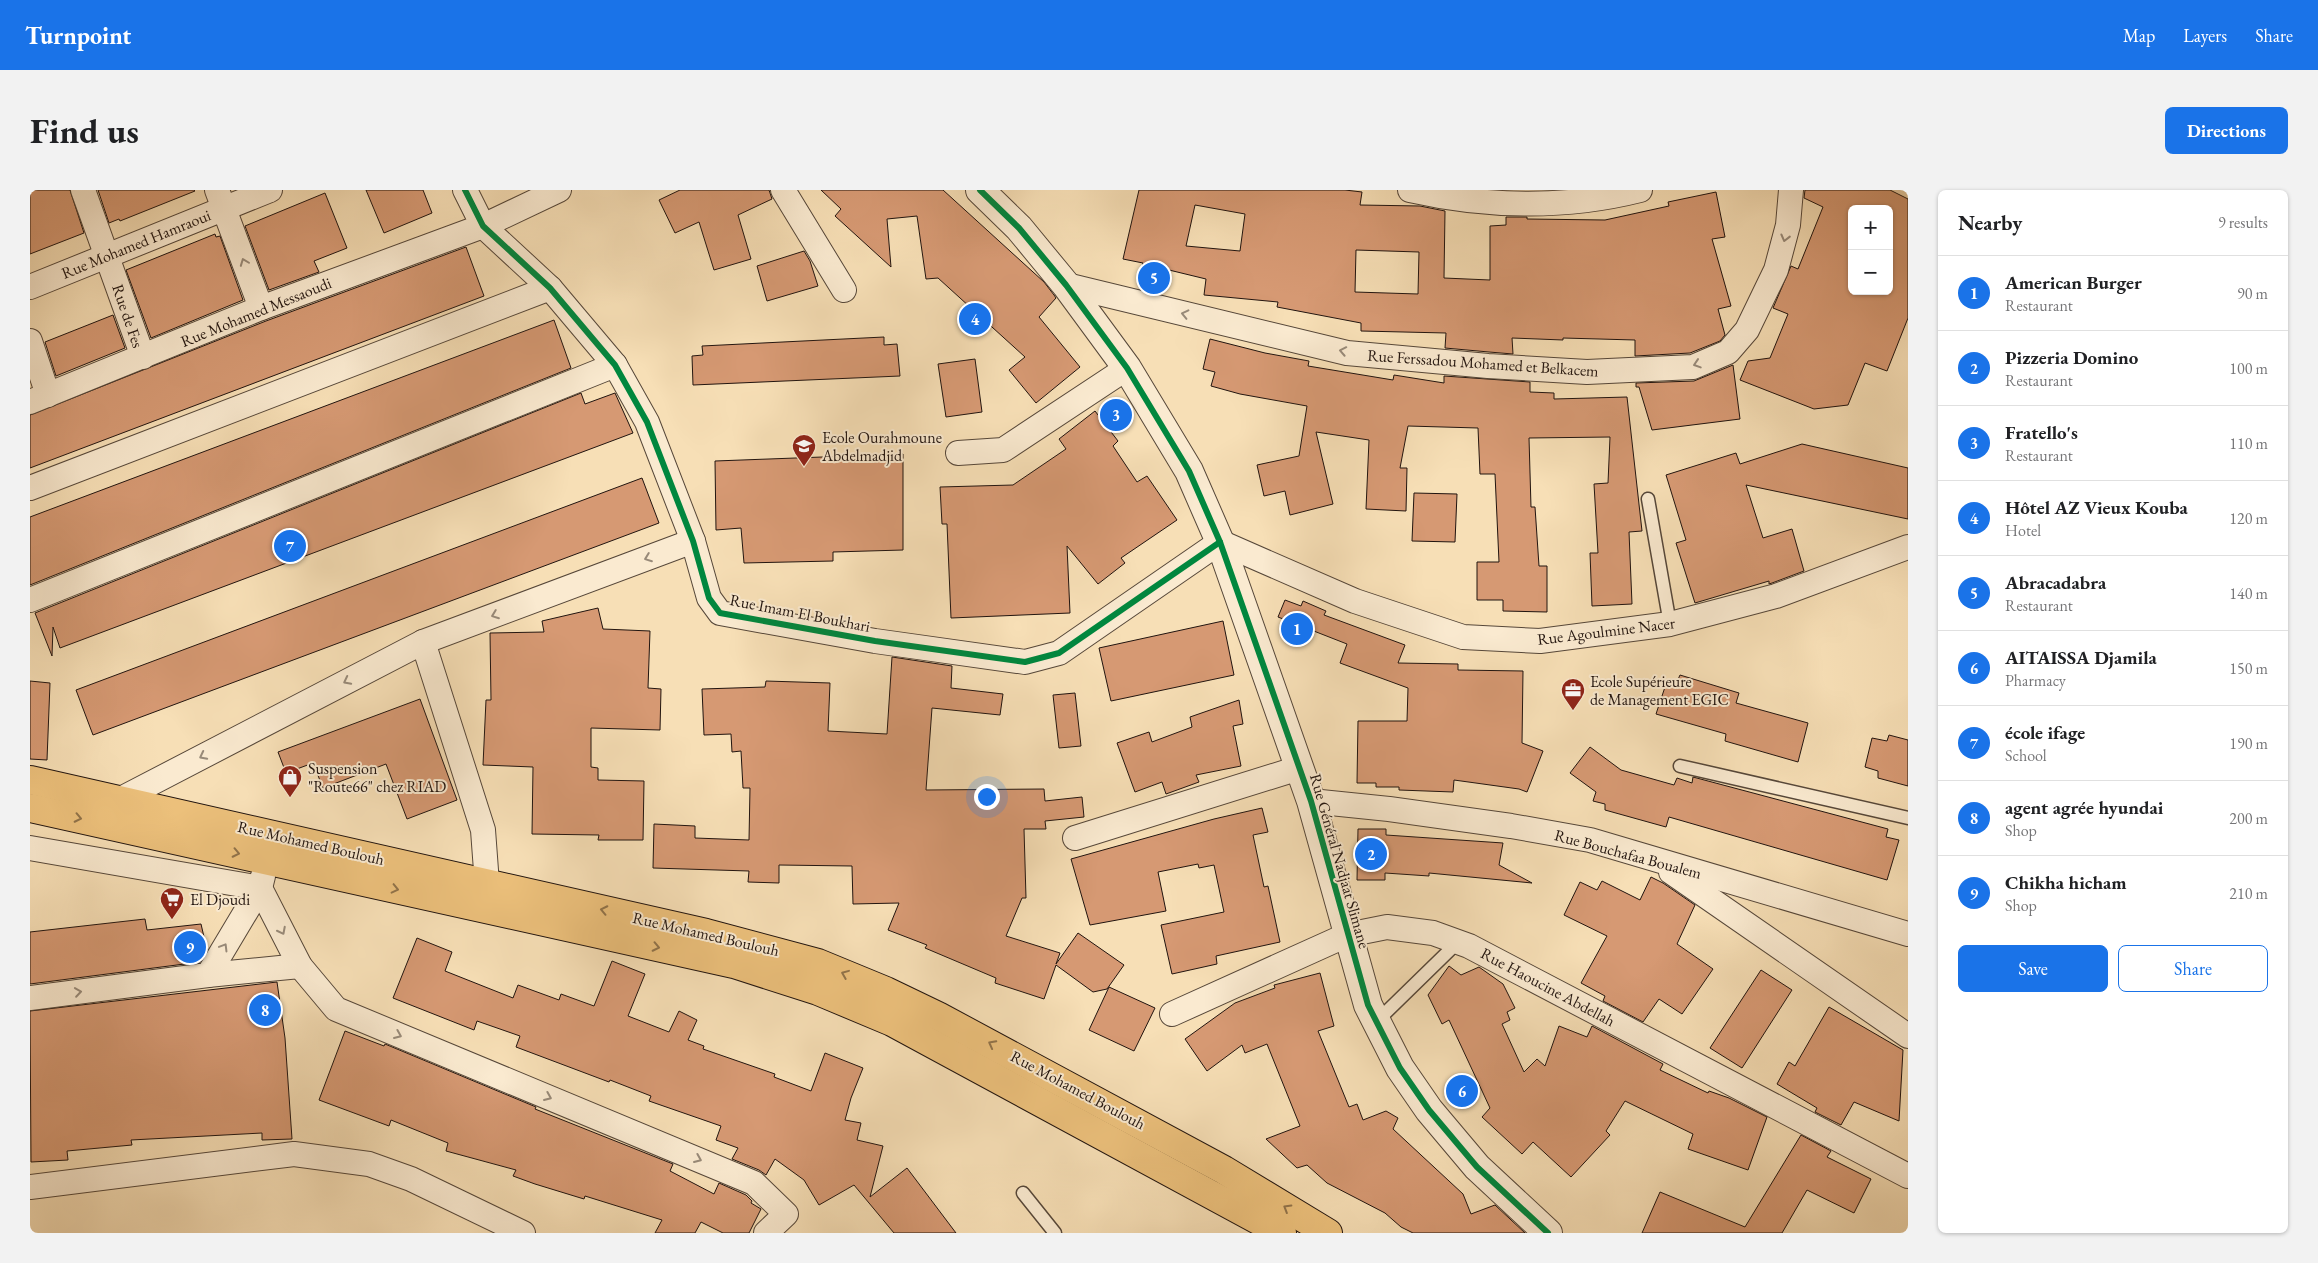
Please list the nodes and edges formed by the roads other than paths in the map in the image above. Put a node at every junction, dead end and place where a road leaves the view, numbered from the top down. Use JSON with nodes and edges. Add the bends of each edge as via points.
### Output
{"nodes":[{"id":1,"x":83,"y":190,"type":"edge"},
{"id":2,"x":270,"y":190,"type":"edge"},
{"id":3,"x":465,"y":190,"type":"edge"},
{"id":4,"x":559,"y":190,"type":"edge"},
{"id":5,"x":783,"y":190,"type":"edge"},
{"id":6,"x":980,"y":190,"type":"edge"},
{"id":7,"x":1410,"y":190,"type":"edge"},
{"id":8,"x":1640,"y":190,"type":"edge"},
{"id":9,"x":1791,"y":190,"type":"edge"},
{"id":10,"x":220,"y":199,"type":"edge"},
{"id":11,"x":483,"y":226,"type":"junction"},
{"id":12,"x":107,"y":256,"type":"junction"},
{"id":13,"x":1066,"y":286,"type":"junction"},
{"id":14,"x":30,"y":287,"type":"edge"},
{"id":15,"x":550,"y":288,"type":"junction"},
{"id":16,"x":844,"y":290,"type":"dead end"},
{"id":17,"x":261,"y":308,"type":"junction"},
{"id":18,"x":30,"y":341,"type":"edge"},
{"id":19,"x":143,"y":357,"type":"junction"},
{"id":20,"x":615,"y":365,"type":"junction"},
{"id":21,"x":1127,"y":368,"type":"junction"},
{"id":22,"x":39,"y":399,"type":"edge"},
{"id":23,"x":958,"y":453,"type":"dead end"},
{"id":24,"x":30,"y":488,"type":"edge"},
{"id":25,"x":1648,"y":499,"type":"dead end"},
{"id":26,"x":693,"y":541,"type":"junction"},
{"id":27,"x":1220,"y":542,"type":"junction"},
{"id":28,"x":1908,"y":547,"type":"edge"},
{"id":29,"x":30,"y":600,"type":"edge"},
{"id":30,"x":1670,"y":624,"type":"junction"},
{"id":31,"x":423,"y":642,"type":"junction"},
{"id":32,"x":1680,"y":766,"type":"dead end"},
{"id":33,"x":1298,"y":768,"type":"junction"},
{"id":34,"x":30,"y":780,"type":"edge"},
{"id":35,"x":119,"y":800,"type":"junction"},
{"id":36,"x":1311,"y":801,"type":"junction"},
{"id":37,"x":30,"y":808,"type":"edge"},
{"id":38,"x":1908,"y":818,"type":"edge"},
{"id":39,"x":272,"y":834,"type":"junction"},
{"id":40,"x":1075,"y":838,"type":"dead end"},
{"id":41,"x":30,"y":848,"type":"edge"},
{"id":42,"x":1653,"y":859,"type":"junction"},
{"id":43,"x":266,"y":860,"type":"junction"},
{"id":44,"x":487,"y":884,"type":"junction"},
{"id":45,"x":260,"y":888,"type":"junction"},
{"id":46,"x":1908,"y":934,"type":"edge"},
{"id":47,"x":1347,"y":935,"type":"junction"},
{"id":48,"x":1458,"y":942,"type":"junction"},
{"id":49,"x":300,"y":966,"type":"junction"},
{"id":50,"x":208,"y":975,"type":"junction"},
{"id":51,"x":30,"y":998,"type":"edge"},
{"id":52,"x":1172,"y":1014,"type":"dead end"},
{"id":53,"x":1376,"y":1022,"type":"junction"},
{"id":54,"x":1908,"y":1036,"type":"edge"},
{"id":55,"x":1908,"y":1176,"type":"edge"},
{"id":56,"x":30,"y":1187,"type":"edge"},
{"id":57,"x":1023,"y":1193,"type":"dead end"},
{"id":58,"x":523,"y":1233,"type":"edge"},
{"id":59,"x":766,"y":1233,"type":"edge"},
{"id":60,"x":1055,"y":1233,"type":"edge"},
{"id":61,"x":1282,"y":1233,"type":"edge"},
{"id":62,"x":1328,"y":1233,"type":"edge"},
{"id":63,"x":1548,"y":1233,"type":"edge"}],
"edges":[{"from":1,"to":12,"type":"street","name":"Rue de Fes"},
{"from":2,"to":10,"type":"street","name":"Rue Mohamed Hamraoui"},
{"from":3,"to":11,"type":"street","name":"Rue Imam El Boukhari"},
{"from":4,"to":11,"type":"street","name":"Rue Mohamed Messaoudi"},
{"from":5,"to":16,"type":"street"},
{"from":6,"to":13,"type":"street","name":"Rue Général Nadjaat Slimane","via":[[1019,228]]},
{"from":7,"to":8,"type":"street","via":[[1448,198],[1536,204],[1614,197]]},
{"from":9,"to":13,"type":"street","name":"Rue Ferssadou Mohamed et Belkacem","one_way":true,"via":[[1788,225],[1776,270],[1747,330],[1728,352],[1693,367],[1587,372],[1348,353]]},
{"from":10,"to":12,"type":"street","name":"Rue Mohamed Hamraoui"},
{"from":17,"to":10,"type":"street","one_way":true},
{"from":11,"to":15,"type":"street","name":"Rue Imam El Boukhari"},
{"from":11,"to":17,"type":"street","name":"Rue Mohamed Messaoudi"},
{"from":12,"to":14,"type":"street","name":"Rue Mohamed Hamraoui"},
{"from":12,"to":19,"type":"street","name":"Rue de Fes"},
{"from":13,"to":21,"type":"street","name":"Rue Général Nadjaat Slimane"},
{"from":15,"to":20,"type":"street","name":"Rue Imam El Boukhari"},
{"from":15,"to":24,"type":"street"},
{"from":17,"to":19,"type":"street","name":"Rue Mohamed Messaoudi"},
{"from":18,"to":22,"type":"street"},
{"from":19,"to":22,"type":"street","name":"Rue Mohamed Messaoudi"},
{"from":20,"to":26,"type":"street","name":"Rue Imam El Boukhari","via":[[647,422]]},
{"from":20,"to":29,"type":"street"},
{"from":21,"to":23,"type":"street","via":[[1003,450]]},
{"from":21,"to":27,"type":"street","name":"Rue Général Nadjaat Slimane","via":[[1189,471]]},
{"from":25,"to":30,"type":"lane"},
{"from":26,"to":27,"type":"street","name":"Rue Imam El Boukhari","via":[[709,598],[720,612],[875,641],[1025,662],[1059,653]]},
{"from":26,"to":31,"type":"street","one_way":true},
{"from":27,"to":30,"type":"street","name":"Rue Agoulmine Nacer","via":[[1355,601],[1463,637],[1540,641]]},
{"from":27,"to":33,"type":"street","name":"Rue Général Nadjaat Slimane"},
{"from":28,"to":30,"type":"street","name":"Rue Agoulmine Nacer","via":[[1776,596]]},
{"from":31,"to":35,"type":"street","one_way":true},
{"from":31,"to":44,"type":"street","via":[[483,830]]},
{"from":32,"to":38,"type":"lane"},
{"from":33,"to":36,"type":"street","name":"Rue Général Nadjaat Slimane"},
{"from":33,"to":40,"type":"street"},
{"from":34,"to":35,"type":"main road","name":"Rue Mohamed Boulouh"},
{"from":35,"to":39,"type":"main road","name":"Rue Mohamed Boulouh"},
{"from":36,"to":42,"type":"street","name":"Rue Bouchafaa Boualem","via":[[1389,808],[1512,826],[1590,840]]},
{"from":36,"to":47,"type":"street","name":"Rue Général Nadjaat Slimane"},
{"from":37,"to":43,"type":"main road","one_way":true},
{"from":39,"to":43,"type":"street"},
{"from":39,"to":44,"type":"main road","name":"Rue Mohamed Boulouh"},
{"from":41,"to":45,"type":"street"},
{"from":42,"to":46,"type":"street","name":"Rue Bouchafaa Boualem"},
{"from":42,"to":54,"type":"street"},
{"from":43,"to":45,"type":"street"},
{"from":43,"to":61,"type":"main road","one_way":true,"via":[[734,964],[818,991],[892,1022]]},
{"from":62,"to":44,"type":"main road","name":"Rue Mohamed Boulouh","one_way":true,"via":[[1206,1160],[886,991],[818,963],[780,952]]},
{"from":45,"to":49,"type":"street","one_way":true},
{"from":50,"to":45,"type":"street","one_way":true},
{"from":47,"to":48,"type":"street","name":"Rue Haoucine Abdellah","via":[[1387,927],[1433,933]]},
{"from":47,"to":52,"type":"street","name":"Rue Haoucine Abdellah"},
{"from":47,"to":53,"type":"street","name":"Rue Général Nadjaat Slimane"},
{"from":48,"to":53,"type":"lane"},
{"from":48,"to":55,"type":"street","name":"Rue Haoucine Abdellah"},
{"from":49,"to":50,"type":"street"},
{"from":49,"to":59,"type":"street","one_way":true,"via":[[336,1009],[754,1183],[786,1214]]},
{"from":51,"to":50,"type":"street","one_way":true},
{"from":53,"to":63,"type":"street","name":"Rue Général Nadjaat Slimane","via":[[1400,1068],[1429,1110],[1476,1167]]},
{"from":56,"to":58,"type":"street","via":[[294,1154],[370,1164],[411,1178]]},
{"from":57,"to":60,"type":"lane"}]}
